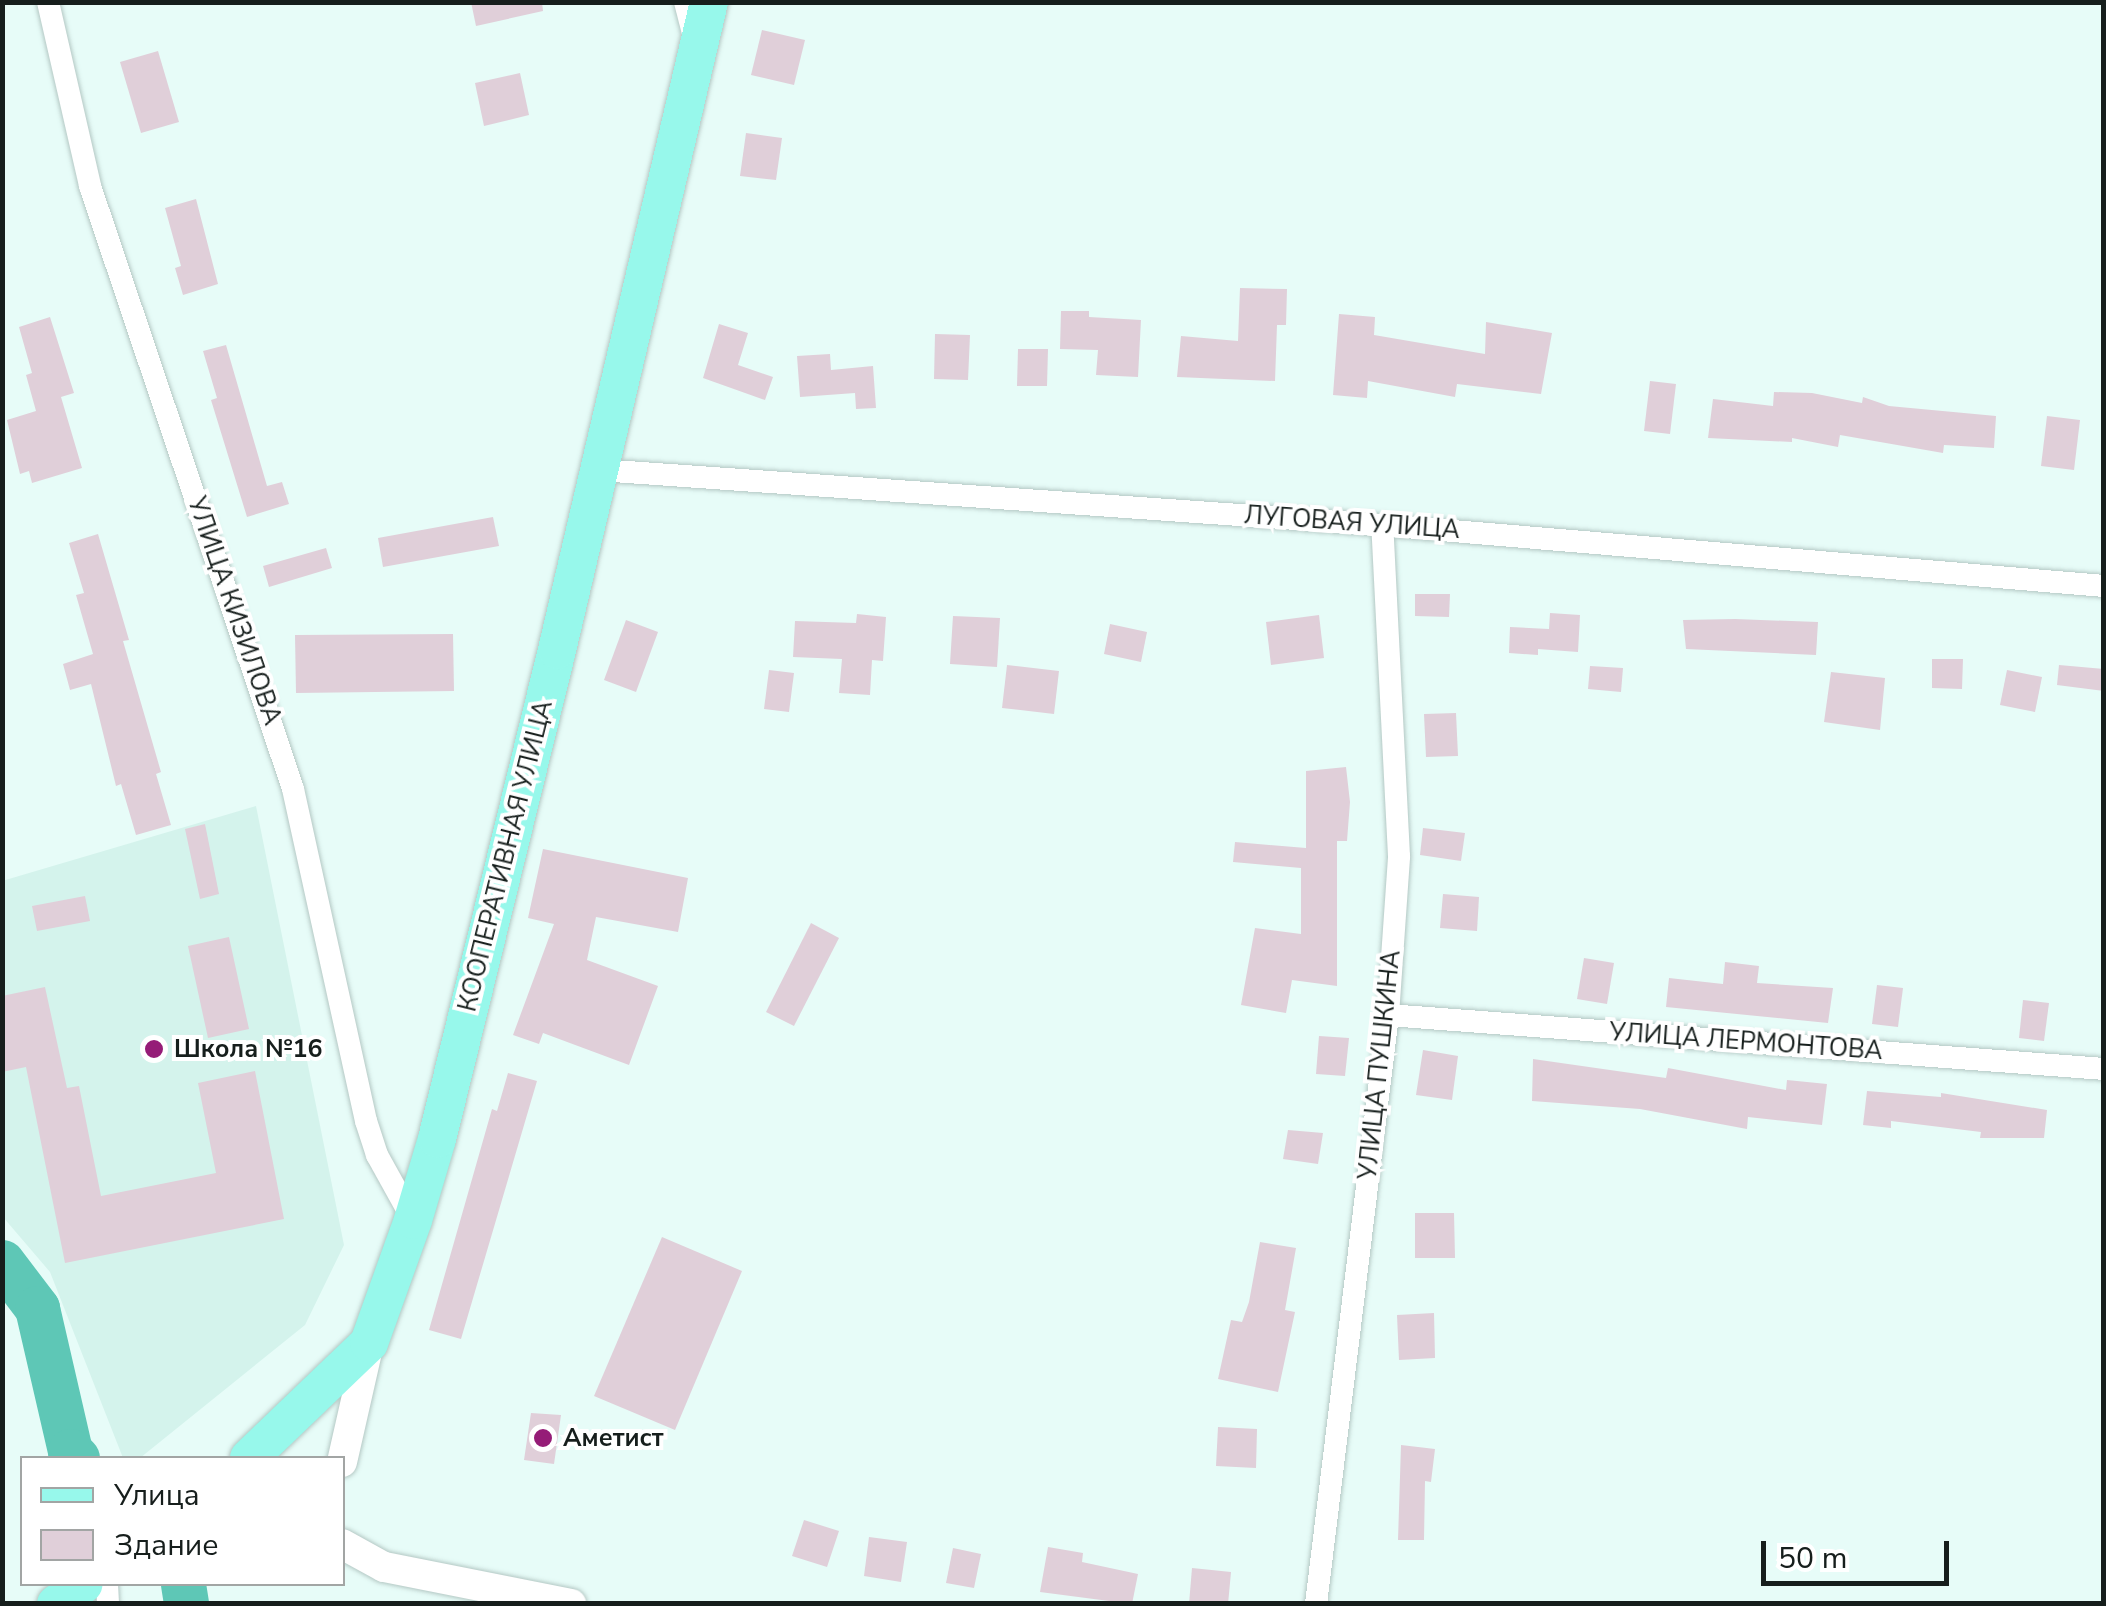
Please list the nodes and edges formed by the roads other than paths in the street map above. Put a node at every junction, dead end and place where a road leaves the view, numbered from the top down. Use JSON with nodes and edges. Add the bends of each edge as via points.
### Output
{"nodes":[{"id":1,"x":48,"y":2,"type":"edge"},
{"id":2,"x":685,"y":2,"type":"edge"},
{"id":3,"x":710,"y":2,"type":"edge"},
{"id":4,"x":698,"y":54,"type":"junction"},
{"id":5,"x":599,"y":470,"type":"junction"},
{"id":6,"x":1382,"y":524,"type":"junction"},
{"id":7,"x":2104,"y":586,"type":"edge"},
{"id":8,"x":1388,"y":1015,"type":"junction"},
{"id":9,"x":2104,"y":1069,"type":"edge"},
{"id":10,"x":413,"y":1220,"type":"junction"},
{"id":11,"x":368,"y":1343,"type":"junction"},
{"id":12,"x":251,"y":1456,"type":"edge"},
{"id":13,"x":343,"y":1456,"type":"edge"},
{"id":14,"x":345,"y":1546,"type":"edge"},
{"id":15,"x":81,"y":1586,"type":"edge"},
{"id":16,"x":56,"y":1604,"type":"edge"},
{"id":17,"x":572,"y":1604,"type":"edge"},
{"id":18,"x":1316,"y":1604,"type":"edge"}],
"edges":[{"from":1,"to":10,"type":"street","name":"УЛИЦА КИЗИЛОВА","via":[[90,186],[293,789],[366,1121]]},
{"from":2,"to":4,"type":"street"},
{"from":3,"to":4,"type":"main road","name":"КООПЕРАТИВНАЯ УЛИЦА"},
{"from":4,"to":5,"type":"main road","name":"КООПЕРАТИВНАЯ УЛИЦА"},
{"from":5,"to":6,"type":"street","name":"ЛУГОВАЯ УЛИЦА"},
{"from":5,"to":10,"type":"main road","name":"КООПЕРАТИВНАЯ УЛИЦА"},
{"from":6,"to":7,"type":"street","name":"ЛУГОВАЯ УЛИЦА"},
{"from":6,"to":8,"type":"street","name":"УЛИЦА ПУШКИНА","via":[[1399,856]]},
{"from":8,"to":9,"type":"street","name":"УЛИЦА ЛЕРМОНТОВА"},
{"from":8,"to":18,"type":"street","name":"УЛИЦА ПУШКИНА"},
{"from":10,"to":11,"type":"main road","name":"КООПЕРАТИВНАЯ УЛИЦА"},
{"from":11,"to":12,"type":"main road"},
{"from":11,"to":13,"type":"street","name":"КООПЕРАТИВНАЯ УЛИЦА"},
{"from":14,"to":17,"type":"street","via":[[384,1567]]},
{"from":15,"to":16,"type":"main road"}]}
